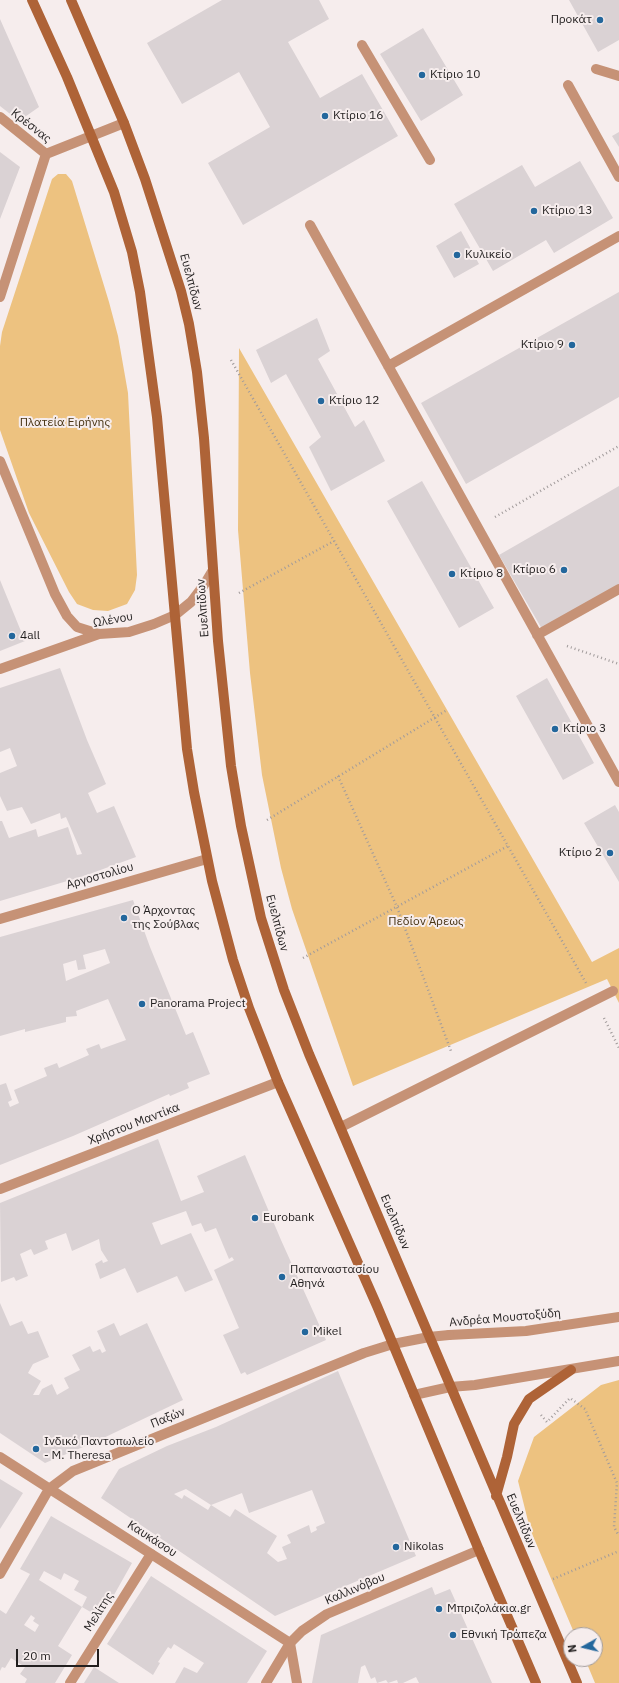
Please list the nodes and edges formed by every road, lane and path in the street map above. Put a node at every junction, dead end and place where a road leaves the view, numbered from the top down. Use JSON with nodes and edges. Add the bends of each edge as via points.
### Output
{"nodes":[{"id":1,"x":32,"y":0,"type":"edge"},
{"id":2,"x":71,"y":0,"type":"edge"},
{"id":3,"x":362,"y":45,"type":"dead end"},
{"id":4,"x":596,"y":69,"type":"dead end"},
{"id":5,"x":619,"y":76,"type":"edge"},
{"id":6,"x":568,"y":85,"type":"dead end"},
{"id":7,"x":0,"y":118,"type":"edge"},
{"id":8,"x":124,"y":124,"type":"junction"},
{"id":9,"x":92,"y":136,"type":"junction"},
{"id":10,"x":46,"y":154,"type":"junction"},
{"id":11,"x":430,"y":160,"type":"dead end"},
{"id":12,"x":619,"y":177,"type":"edge"},
{"id":13,"x":310,"y":225,"type":"dead end"},
{"id":14,"x":619,"y":236,"type":"edge"},
{"id":15,"x":0,"y":297,"type":"edge"},
{"id":16,"x":231,"y":360,"type":"dead end"},
{"id":17,"x":388,"y":366,"type":"junction"},
{"id":18,"x":619,"y":446,"type":"edge"},
{"id":19,"x":0,"y":461,"type":"edge"},
{"id":20,"x":478,"y":528,"type":"junction"},
{"id":21,"x":334,"y":541,"type":"junction"},
{"id":22,"x":213,"y":570,"type":"junction"},
{"id":23,"x":619,"y":589,"type":"edge"},
{"id":24,"x":239,"y":593,"type":"dead end"},
{"id":25,"x":175,"y":615,"type":"junction"},
{"id":26,"x":99,"y":634,"type":"junction"},
{"id":27,"x":537,"y":635,"type":"junction"},
{"id":28,"x":619,"y":664,"type":"edge"},
{"id":29,"x":0,"y":669,"type":"edge"},
{"id":30,"x":447,"y":710,"type":"dead end"},
{"id":31,"x":435,"y":718,"type":"junction"},
{"id":32,"x":338,"y":776,"type":"junction"},
{"id":33,"x":619,"y":782,"type":"edge"},
{"id":34,"x":267,"y":820,"type":"dead end"},
{"id":35,"x":508,"y":846,"type":"junction"},
{"id":36,"x":207,"y":859,"type":"junction"},
{"id":37,"x":396,"y":907,"type":"junction"},
{"id":38,"x":0,"y":918,"type":"edge"},
{"id":39,"x":303,"y":958,"type":"dead end"},
{"id":40,"x":586,"y":984,"type":"dead end"},
{"id":41,"x":613,"y":991,"type":"dead end"},
{"id":42,"x":454,"y":1057,"type":"dead end"},
{"id":43,"x":278,"y":1082,"type":"junction"},
{"id":44,"x":341,"y":1127,"type":"junction"},
{"id":45,"x":0,"y":1189,"type":"edge"},
{"id":46,"x":619,"y":1317,"type":"edge"},
{"id":47,"x":429,"y":1337,"type":"junction"},
{"id":48,"x":393,"y":1344,"type":"junction"},
{"id":49,"x":619,"y":1361,"type":"edge"},
{"id":50,"x":571,"y":1370,"type":"junction"},
{"id":51,"x":450,"y":1387,"type":"junction"},
{"id":52,"x":414,"y":1395,"type":"junction"},
{"id":53,"x":529,"y":1399,"type":"junction"},
{"id":54,"x":0,"y":1457,"type":"edge"},
{"id":55,"x":618,"y":1482,"type":"edge"},
{"id":56,"x":49,"y":1489,"type":"junction"},
{"id":57,"x":496,"y":1496,"type":"junction"},
{"id":58,"x":619,"y":1536,"type":"edge"},
{"id":59,"x":478,"y":1550,"type":"junction"},
{"id":60,"x":619,"y":1551,"type":"edge"},
{"id":61,"x":151,"y":1554,"type":"junction"},
{"id":62,"x":0,"y":1574,"type":"edge"},
{"id":63,"x":549,"y":1581,"type":"dead end"},
{"id":64,"x":290,"y":1644,"type":"junction"},
{"id":65,"x":70,"y":1683,"type":"edge"},
{"id":66,"x":266,"y":1683,"type":"edge"},
{"id":67,"x":297,"y":1683,"type":"edge"},
{"id":68,"x":536,"y":1683,"type":"edge"},
{"id":69,"x":576,"y":1683,"type":"edge"}],
"edges":[{"from":1,"to":9,"type":"main road"},
{"from":2,"to":8,"type":"main road","name":"Ευελπίδων"},
{"from":3,"to":11,"type":"street"},
{"from":4,"to":5,"type":"street"},
{"from":6,"to":12,"type":"street"},
{"from":7,"to":10,"type":"street","name":"Κρέσνας"},
{"from":8,"to":9,"type":"street"},
{"from":8,"to":22,"type":"main road","name":"Ευελπίδων","via":[[164,234],[189,324],[201,411]]},
{"from":9,"to":10,"type":"street"},
{"from":9,"to":25,"type":"main road","via":[[123,219],[140,292],[157,417]]},
{"from":10,"to":15,"type":"street"},
{"from":13,"to":17,"type":"street"},
{"from":14,"to":17,"type":"street"},
{"from":16,"to":21,"type":"path"},
{"from":17,"to":20,"type":"street"},
{"from":18,"to":20,"type":"path"},
{"from":19,"to":26,"type":"street","via":[[66,616],[77,628]]},
{"from":20,"to":27,"type":"street"},
{"from":21,"to":24,"type":"path"},
{"from":21,"to":31,"type":"path"},
{"from":22,"to":25,"type":"street","name":"Ωλένου","via":[[191,602]]},
{"from":22,"to":44,"type":"main road","name":"Ευελπίδων","via":[[231,766],[261,918],[284,990]]},
{"from":23,"to":27,"type":"street"},
{"from":25,"to":26,"type":"street","name":"Ωλένου","via":[[129,632]]},
{"from":25,"to":36,"type":"main road","via":[[187,749]]},
{"from":26,"to":29,"type":"street","name":"Ωλένου"},
{"from":27,"to":28,"type":"path"},
{"from":27,"to":33,"type":"street"},
{"from":30,"to":31,"type":"path"},
{"from":31,"to":32,"type":"path"},
{"from":31,"to":35,"type":"path"},
{"from":32,"to":34,"type":"path"},
{"from":32,"to":37,"type":"path"},
{"from":35,"to":37,"type":"path"},
{"from":35,"to":40,"type":"path"},
{"from":36,"to":38,"type":"street","name":"Αργοστολίου"},
{"from":36,"to":43,"type":"main road","via":[[233,960]]},
{"from":37,"to":39,"type":"path"},
{"from":37,"to":42,"type":"path"},
{"from":41,"to":44,"type":"street"},
{"from":43,"to":45,"type":"street","name":"Χρήστου Μαντίκα"},
{"from":43,"to":48,"type":"main road"},
{"from":44,"to":47,"type":"main road","name":"Ευελπίδων"},
{"from":46,"to":47,"type":"street","name":"Ανδρέα Μουστοξύδη","via":[[526,1331]]},
{"from":47,"to":48,"type":"street","name":"Ανδρέα Μουστοξύδη"},
{"from":47,"to":51,"type":"main road","name":"Ευελπίδων"},
{"from":48,"to":52,"type":"main road"},
{"from":48,"to":56,"type":"street","name":"Παξών","via":[[364,1353],[73,1471]]},
{"from":49,"to":50,"type":"street"},
{"from":50,"to":51,"type":"street"},
{"from":50,"to":53,"type":"main road"},
{"from":51,"to":52,"type":"street"},
{"from":51,"to":57,"type":"main road","name":"Ευελπίδων"},
{"from":52,"to":59,"type":"main road"},
{"from":53,"to":55,"type":"path","via":[[547,1422],[570,1398],[585,1409]]},
{"from":53,"to":57,"type":"main road","via":[[514,1424]]},
{"from":54,"to":56,"type":"street","name":"Καυκάσου"},
{"from":55,"to":58,"type":"path","via":[[614,1527]]},
{"from":56,"to":61,"type":"street","name":"Καυκάσου"},
{"from":56,"to":62,"type":"street","name":"Παξών"},
{"from":57,"to":69,"type":"main road","name":"Ευελπίδων"},
{"from":59,"to":64,"type":"street","name":"Καλλινόβου","via":[[327,1614],[302,1631]]},
{"from":59,"to":68,"type":"main road"},
{"from":60,"to":63,"type":"path"},
{"from":61,"to":64,"type":"street","name":"Καυκάσου"},
{"from":61,"to":65,"type":"street","name":"Μελίτης"},
{"from":64,"to":66,"type":"street","name":"Καλλινόβου"},
{"from":64,"to":67,"type":"street"}]}
